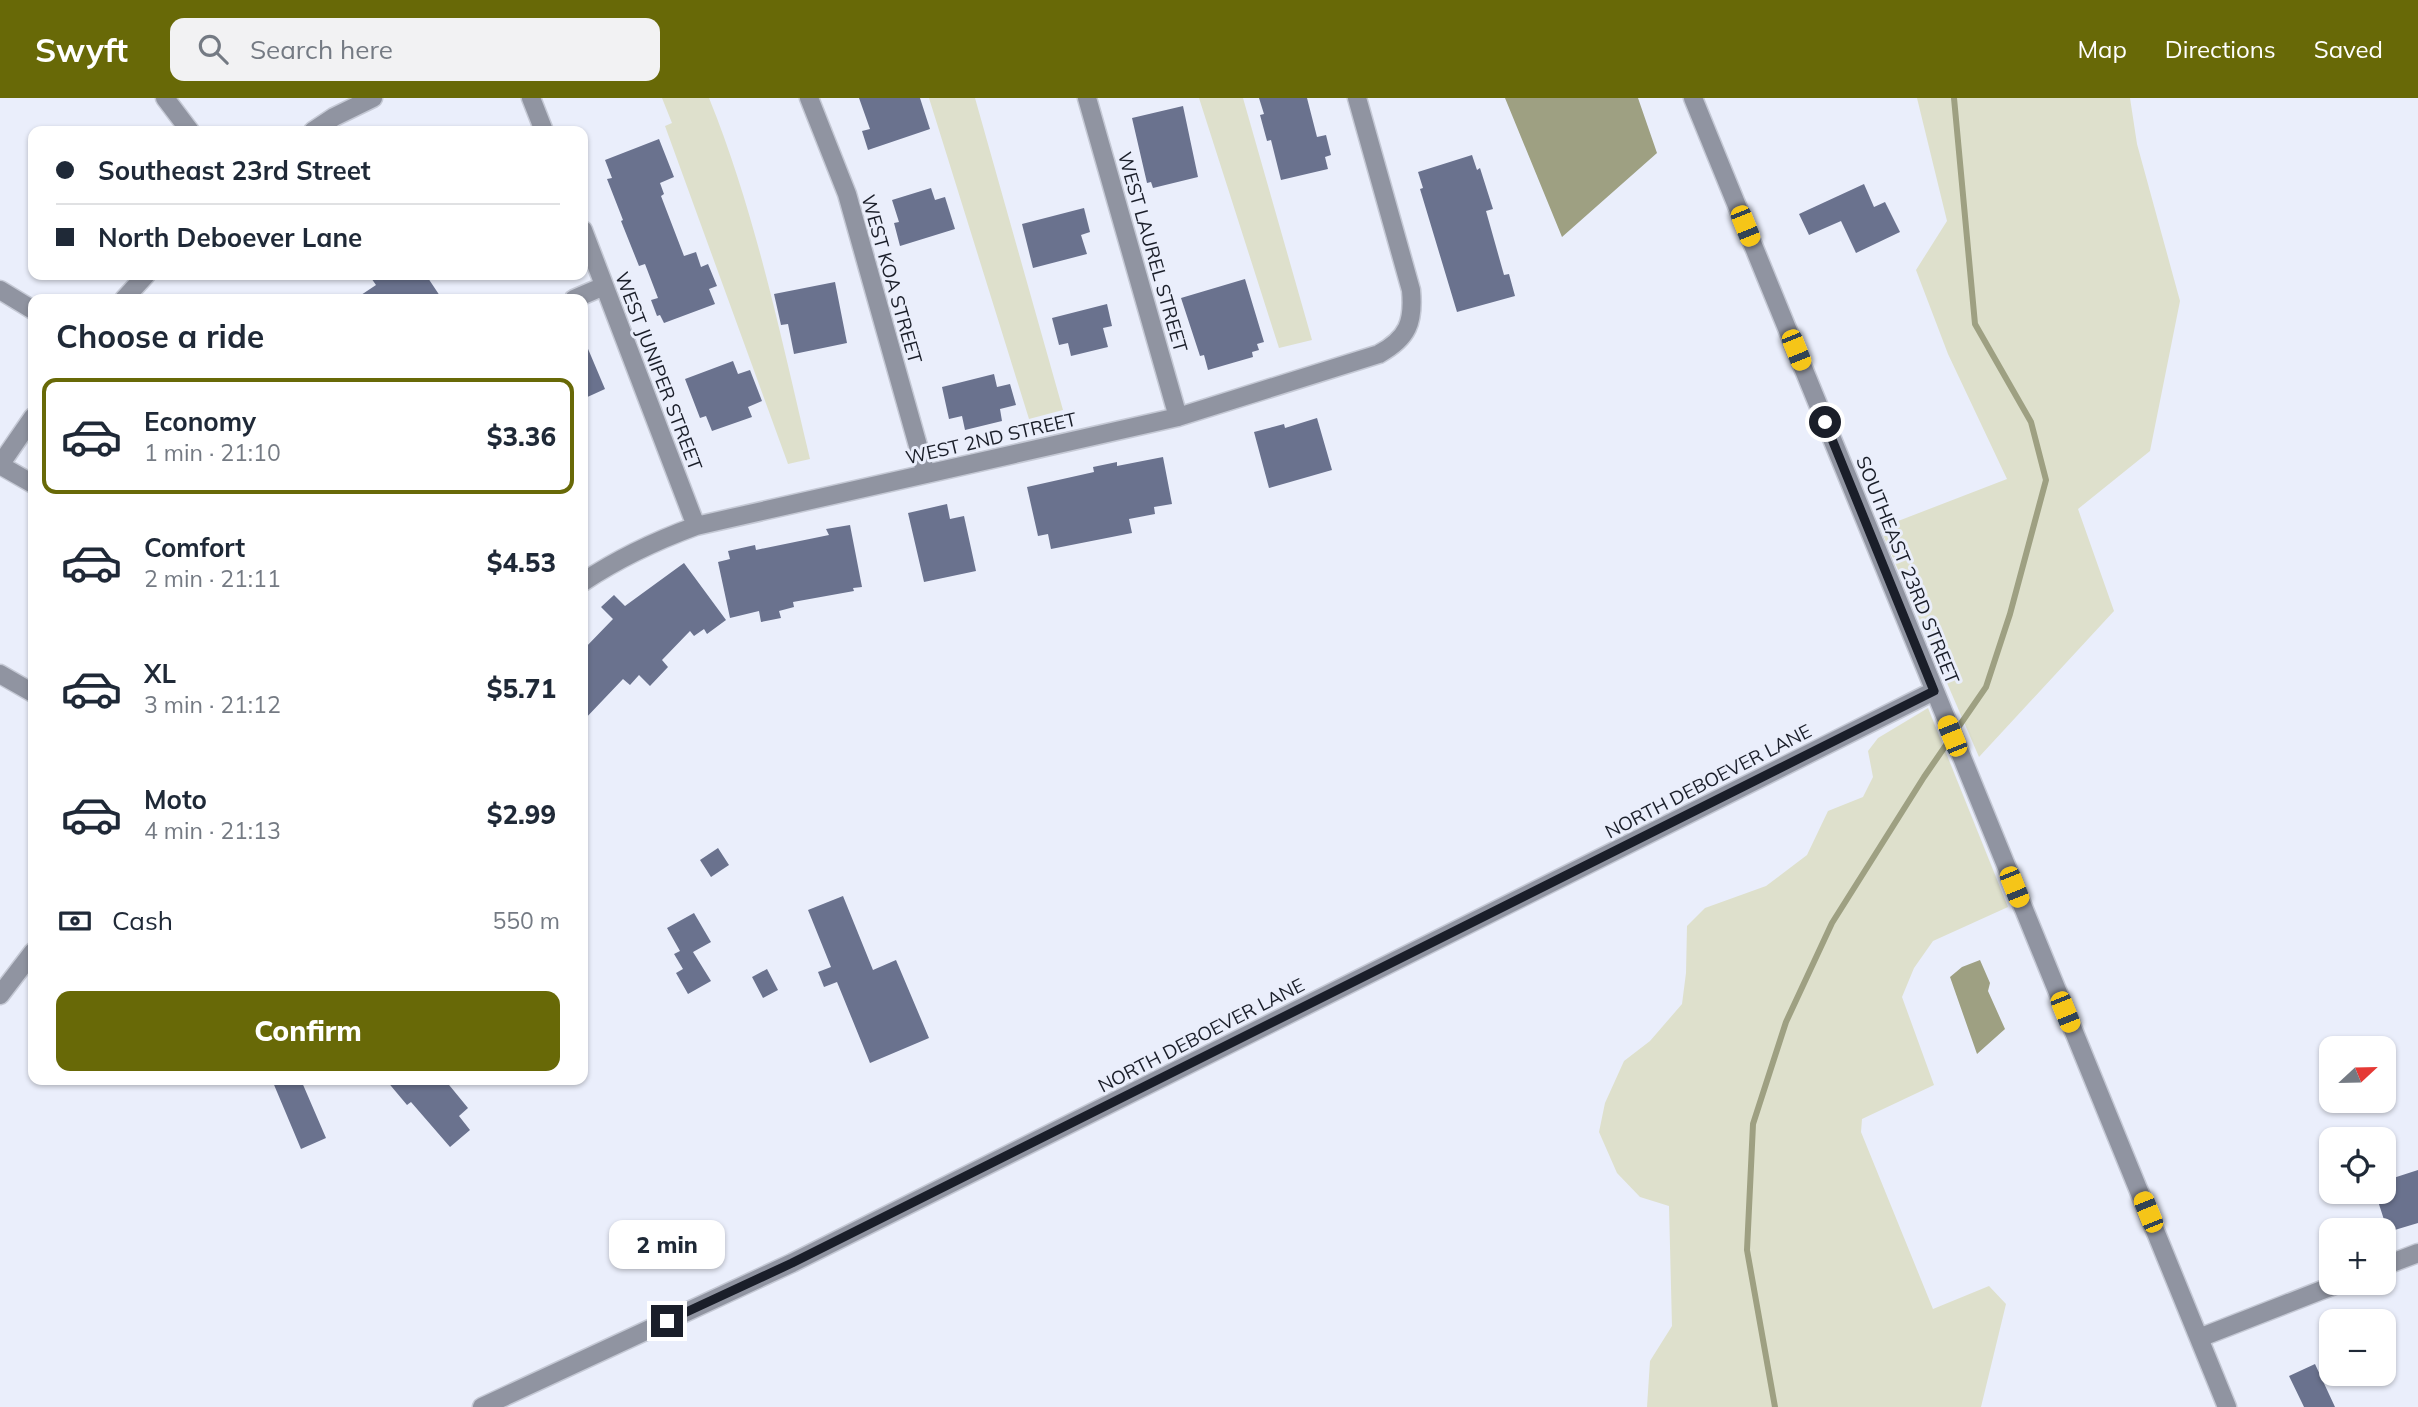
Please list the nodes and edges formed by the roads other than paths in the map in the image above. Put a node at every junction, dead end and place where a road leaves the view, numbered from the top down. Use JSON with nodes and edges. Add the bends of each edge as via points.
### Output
{"nodes":[{"id":1,"x":165,"y":98,"type":"edge"},
{"id":2,"x":373,"y":98,"type":"edge"},
{"id":3,"x":531,"y":98,"type":"edge"},
{"id":4,"x":810,"y":98,"type":"edge"},
{"id":5,"x":1087,"y":98,"type":"edge"},
{"id":6,"x":1357,"y":98,"type":"edge"},
{"id":7,"x":1693,"y":98,"type":"edge"},
{"id":8,"x":186,"y":126,"type":"edge"},
{"id":9,"x":320,"y":126,"type":"edge"},
{"id":10,"x":542,"y":126,"type":"edge"},
{"id":11,"x":588,"y":243,"type":"edge"},
{"id":12,"x":141,"y":280,"type":"edge"},
{"id":13,"x":604,"y":286,"type":"junction"},
{"id":14,"x":0,"y":290,"type":"edge"},
{"id":15,"x":129,"y":294,"type":"edge"},
{"id":16,"x":586,"y":294,"type":"edge"},
{"id":17,"x":28,"y":307,"type":"edge"},
{"id":18,"x":1178,"y":417,"type":"junction"},
{"id":19,"x":28,"y":424,"type":"edge"},
{"id":20,"x":0,"y":465,"type":"edge"},
{"id":21,"x":926,"y":474,"type":"junction"},
{"id":22,"x":28,"y":481,"type":"edge"},
{"id":23,"x":696,"y":526,"type":"junction"},
{"id":24,"x":588,"y":579,"type":"edge"},
{"id":25,"x":0,"y":674,"type":"edge"},
{"id":26,"x":28,"y":690,"type":"edge"},
{"id":27,"x":1934,"y":691,"type":"junction"},
{"id":28,"x":28,"y":959,"type":"edge"},
{"id":29,"x":0,"y":995,"type":"edge"},
{"id":30,"x":2418,"y":1252,"type":"edge"},
{"id":31,"x":2396,"y":1261,"type":"edge"},
{"id":32,"x":2319,"y":1291,"type":"edge"},
{"id":33,"x":2199,"y":1338,"type":"junction"},
{"id":34,"x":482,"y":1407,"type":"edge"},
{"id":35,"x":2227,"y":1407,"type":"edge"}],
"edges":[{"from":1,"to":8,"type":"street"},
{"from":2,"to":9,"type":"street"},
{"from":3,"to":10,"type":"street"},
{"from":4,"to":21,"type":"street","name":"WEST KOA STREET","via":[[846,194]]},
{"from":5,"to":18,"type":"street","name":"WEST LAUREL STREET"},
{"from":6,"to":18,"type":"street","name":"WEST 2ND STREET","via":[[1411,290],[1413,313],[1406,331],[1394,346],[1378,354]]},
{"from":7,"to":27,"type":"street","name":"SOUTHEAST 23RD STREET"},
{"from":11,"to":13,"type":"street","name":"WEST JUNIPER STREET"},
{"from":12,"to":15,"type":"street"},
{"from":13,"to":16,"type":"street"},
{"from":13,"to":23,"type":"street","name":"WEST JUNIPER STREET"},
{"from":14,"to":17,"type":"street"},
{"from":18,"to":21,"type":"street","name":"WEST 2ND STREET"},
{"from":19,"to":20,"type":"street"},
{"from":20,"to":22,"type":"street"},
{"from":21,"to":23,"type":"street","name":"WEST 2ND STREET"},
{"from":23,"to":24,"type":"street","name":"WEST 2ND STREET","via":[[628,554]]},
{"from":25,"to":26,"type":"street"},
{"from":27,"to":33,"type":"street","name":"SOUTHEAST 23RD STREET"},
{"from":27,"to":34,"type":"street","name":"NORTH DEBOEVER LANE","via":[[792,1263]]},
{"from":28,"to":29,"type":"street"},
{"from":30,"to":31,"type":"street"},
{"from":32,"to":33,"type":"street"},
{"from":33,"to":35,"type":"street","name":"SOUTHEAST 23RD STREET"}]}
